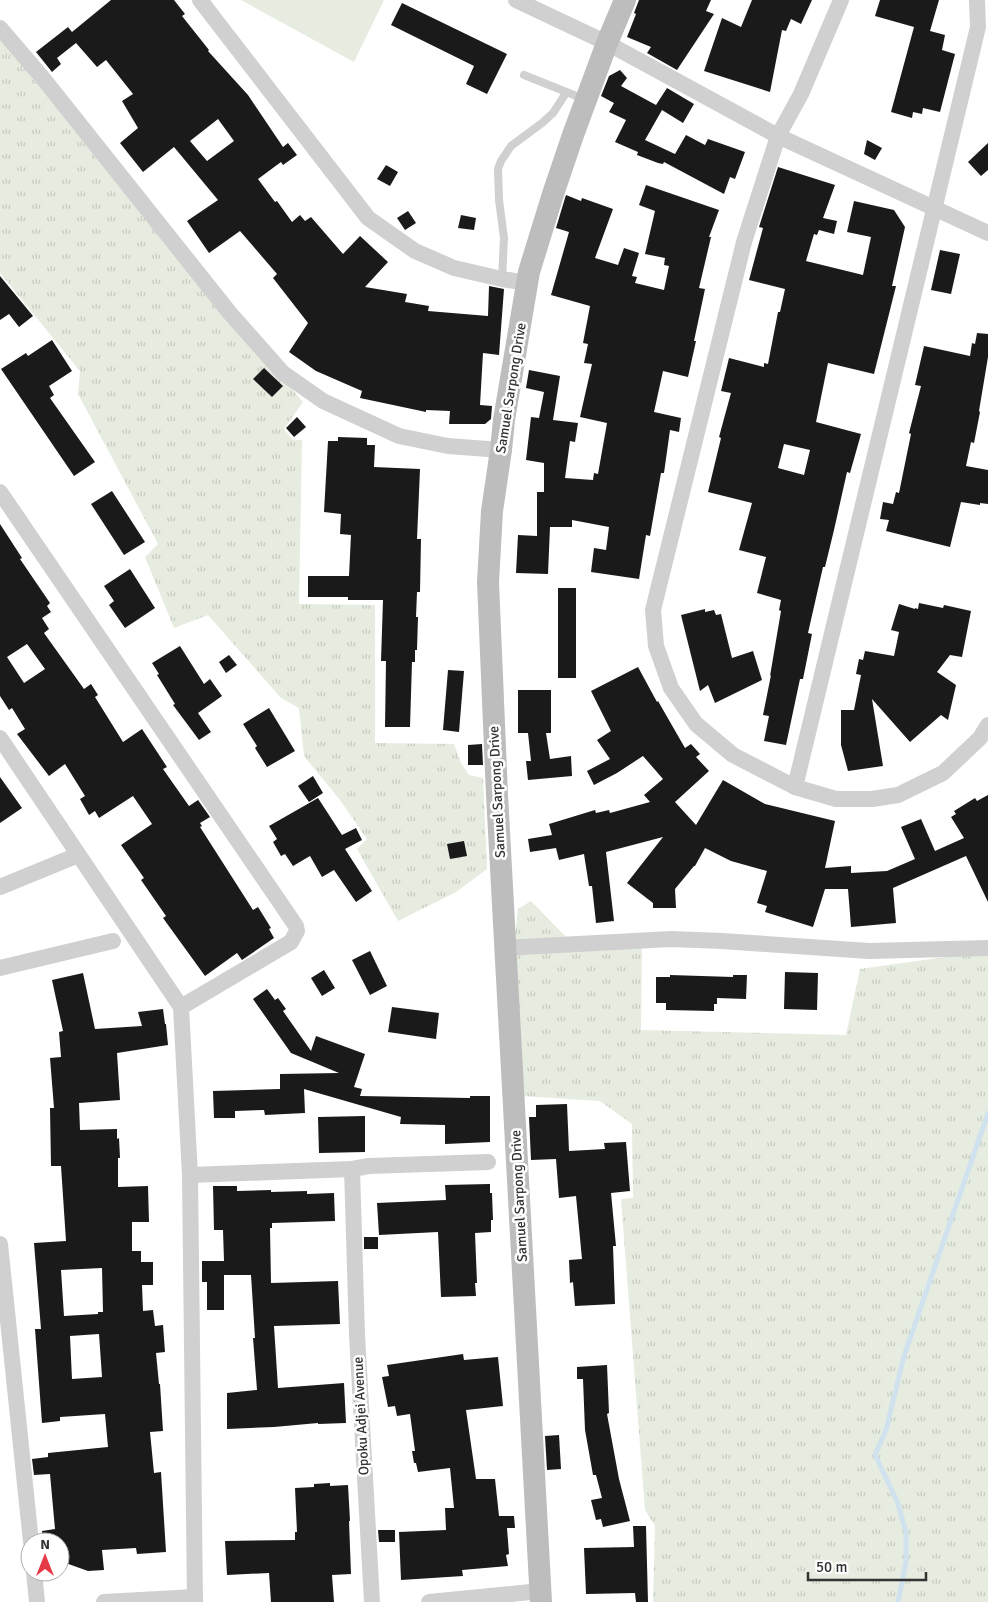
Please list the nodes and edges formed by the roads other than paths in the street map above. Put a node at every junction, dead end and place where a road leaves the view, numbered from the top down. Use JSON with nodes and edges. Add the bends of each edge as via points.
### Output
{"nodes":[{"id":1,"x":200,"y":0,"type":"edge"},
{"id":2,"x":516,"y":0,"type":"edge"},
{"id":3,"x":625,"y":0,"type":"edge"},
{"id":4,"x":841,"y":0,"type":"edge"},
{"id":5,"x":977,"y":0,"type":"edge"},
{"id":6,"x":0,"y":28,"type":"edge"},
{"id":7,"x":607,"y":43,"type":"junction"},
{"id":8,"x":524,"y":75,"type":"dead end"},
{"id":9,"x":576,"y":96,"type":"junction"},
{"id":10,"x":778,"y":136,"type":"junction"},
{"id":11,"x":935,"y":208,"type":"junction"},
{"id":12,"x":988,"y":233,"type":"edge"},
{"id":13,"x":502,"y":279,"type":"junction"},
{"id":14,"x":527,"y":283,"type":"junction"},
{"id":15,"x":501,"y":450,"type":"junction"},
{"id":16,"x":0,"y":492,"type":"edge"},
{"id":17,"x":988,"y":725,"type":"edge"},
{"id":18,"x":0,"y":738,"type":"edge"},
{"id":19,"x":794,"y":787,"type":"junction"},
{"id":20,"x":78,"y":855,"type":"junction"},
{"id":21,"x":0,"y":887,"type":"edge"},
{"id":22,"x":113,"y":941,"type":"dead end"},
{"id":23,"x":505,"y":948,"type":"junction"},
{"id":24,"x":988,"y":948,"type":"edge"},
{"id":25,"x":0,"y":968,"type":"edge"},
{"id":26,"x":181,"y":1007,"type":"junction"},
{"id":27,"x":488,"y":1162,"type":"dead end"},
{"id":28,"x":352,"y":1169,"type":"junction"},
{"id":29,"x":190,"y":1175,"type":"junction"},
{"id":30,"x":0,"y":1244,"type":"edge"},
{"id":31,"x":30,"y":1532,"type":"edge"},
{"id":32,"x":35,"y":1582,"type":"edge"},
{"id":33,"x":541,"y":1597,"type":"edge"},
{"id":34,"x":195,"y":1600,"type":"edge"},
{"id":35,"x":37,"y":1602,"type":"edge"},
{"id":36,"x":104,"y":1602,"type":"edge"},
{"id":37,"x":372,"y":1602,"type":"edge"},
{"id":38,"x":429,"y":1602,"type":"edge"}],
"edges":[{"from":1,"to":13,"type":"street","via":[[368,218],[415,251],[454,268]]},
{"from":2,"to":7,"type":"street"},
{"from":3,"to":7,"type":"street","name":"Samuel Sarpong Drive"},
{"from":4,"to":10,"type":"street"},
{"from":5,"to":11,"type":"street","via":[[978,26]]},
{"from":6,"to":15,"type":"street","via":[[229,312],[283,372],[323,401],[398,436],[448,446]]},
{"from":7,"to":9,"type":"street","name":"Samuel Sarpong Drive"},
{"from":7,"to":10,"type":"street"},
{"from":8,"to":9,"type":"lane"},
{"from":9,"to":13,"type":"lane","via":[[511,146],[501,160],[498,169],[504,238]]},
{"from":9,"to":14,"type":"street","name":"Samuel Sarpong Drive","via":[[553,194]]},
{"from":10,"to":11,"type":"street"},
{"from":10,"to":19,"type":"street","via":[[744,242],[653,610],[656,646],[671,688],[696,724],[733,755]]},
{"from":11,"to":12,"type":"street"},
{"from":11,"to":19,"type":"street"},
{"from":13,"to":14,"type":"street"},
{"from":14,"to":15,"type":"street","name":"Samuel Sarpong Drive"},
{"from":15,"to":23,"type":"street","name":"Samuel Sarpong Drive","via":[[492,511],[488,582]]},
{"from":16,"to":26,"type":"street","via":[[296,926],[291,942]]},
{"from":17,"to":19,"type":"street","via":[[980,738],[943,773],[898,796],[836,799]]},
{"from":18,"to":20,"type":"street"},
{"from":20,"to":21,"type":"street"},
{"from":20,"to":26,"type":"street"},
{"from":22,"to":25,"type":"street"},
{"from":23,"to":24,"type":"street","via":[[671,939],[869,951]]},
{"from":23,"to":33,"type":"street","name":"Samuel Sarpong Drive"},
{"from":26,"to":29,"type":"street"},
{"from":27,"to":28,"type":"street"},
{"from":28,"to":29,"type":"street"},
{"from":28,"to":37,"type":"street","name":"Opoku Adjei Avenue","via":[[357,1335]]},
{"from":29,"to":34,"type":"street"},
{"from":30,"to":31,"type":"street"},
{"from":32,"to":35,"type":"street"},
{"from":33,"to":38,"type":"street"},
{"from":34,"to":36,"type":"street"}]}
